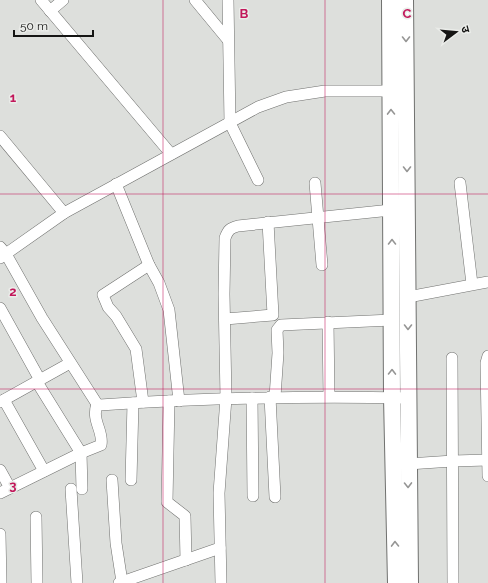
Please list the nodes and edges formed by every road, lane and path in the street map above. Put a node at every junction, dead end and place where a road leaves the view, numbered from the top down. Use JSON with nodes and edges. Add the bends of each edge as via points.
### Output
{"nodes":[{"id":1,"x":41,"y":0,"type":"edge"},
{"id":2,"x":63,"y":0,"type":"edge"},
{"id":3,"x":195,"y":0,"type":"edge"},
{"id":4,"x":228,"y":0,"type":"edge"},
{"id":5,"x":390,"y":0,"type":"edge"},
{"id":6,"x":405,"y":0,"type":"edge"},
{"id":7,"x":50,"y":11,"type":"junction"},
{"id":8,"x":228,"y":40,"type":"junction"},
{"id":9,"x":398,"y":91,"type":"junction"},
{"id":10,"x":230,"y":123,"type":"junction"},
{"id":11,"x":0,"y":136,"type":"edge"},
{"id":12,"x":171,"y":154,"type":"junction"},
{"id":13,"x":258,"y":180,"type":"dead end"},
{"id":14,"x":315,"y":183,"type":"dead end"},
{"id":15,"x":460,"y":183,"type":"dead end"},
{"id":16,"x":116,"y":184,"type":"junction"},
{"id":17,"x":391,"y":210,"type":"junction"},
{"id":18,"x":64,"y":213,"type":"junction"},
{"id":19,"x":317,"y":217,"type":"junction"},
{"id":20,"x":268,"y":222,"type":"junction"},
{"id":21,"x":2,"y":253,"type":"edge"},
{"id":22,"x":149,"y":264,"type":"junction"},
{"id":23,"x":322,"y":265,"type":"dead end"},
{"id":24,"x":488,"y":282,"type":"edge"},
{"id":25,"x":472,"y":284,"type":"junction"},
{"id":26,"x":408,"y":297,"type":"junction"},
{"id":27,"x":0,"y":308,"type":"edge"},
{"id":28,"x":225,"y":319,"type":"junction"},
{"id":29,"x":392,"y":320,"type":"junction"},
{"id":30,"x":328,"y":322,"type":"junction"},
{"id":31,"x":488,"y":356,"type":"edge"},
{"id":32,"x":452,"y":358,"type":"dead end"},
{"id":33,"x":70,"y":363,"type":"junction"},
{"id":34,"x":38,"y":381,"type":"junction"},
{"id":35,"x":329,"y":396,"type":"junction"},
{"id":36,"x":273,"y":397,"type":"junction"},
{"id":37,"x":226,"y":398,"type":"junction"},
{"id":38,"x":252,"y":398,"type":"junction"},
{"id":39,"x":392,"y":398,"type":"junction"},
{"id":40,"x":409,"y":398,"type":"junction"},
{"id":41,"x":2,"y":401,"type":"edge"},
{"id":42,"x":174,"y":401,"type":"junction"},
{"id":43,"x":138,"y":403,"type":"junction"},
{"id":44,"x":97,"y":404,"type":"junction"},
{"id":45,"x":82,"y":453,"type":"junction"},
{"id":46,"x":488,"y":460,"type":"edge"},
{"id":47,"x":453,"y":461,"type":"junction"},
{"id":48,"x":408,"y":464,"type":"junction"},
{"id":49,"x":0,"y":470,"type":"edge"},
{"id":50,"x":44,"y":471,"type":"junction"},
{"id":51,"x":488,"y":476,"type":"edge"},
{"id":52,"x":112,"y":480,"type":"dead end"},
{"id":53,"x":131,"y":480,"type":"dead end"},
{"id":54,"x":5,"y":491,"type":"edge"},
{"id":55,"x":253,"y":496,"type":"dead end"},
{"id":56,"x":275,"y":498,"type":"dead end"},
{"id":57,"x":36,"y":517,"type":"dead end"},
{"id":58,"x":0,"y":534,"type":"edge"},
{"id":59,"x":220,"y":548,"type":"junction"},
{"id":60,"x":186,"y":560,"type":"junction"},
{"id":61,"x":120,"y":582,"type":"edge"},
{"id":62,"x":1,"y":583,"type":"edge"},
{"id":63,"x":37,"y":583,"type":"edge"},
{"id":64,"x":77,"y":583,"type":"edge"},
{"id":65,"x":221,"y":583,"type":"edge"},
{"id":66,"x":396,"y":583,"type":"edge"},
{"id":67,"x":410,"y":583,"type":"edge"},
{"id":68,"x":453,"y":583,"type":"edge"}],
"edges":[{"from":1,"to":7,"type":"street"},
{"from":2,"to":7,"type":"street"},
{"from":3,"to":8,"type":"street"},
{"from":4,"to":8,"type":"street"},
{"from":5,"to":9,"type":"main road"},
{"from":6,"to":9,"type":"main road","one_way":true},
{"from":7,"to":12,"type":"street"},
{"from":8,"to":10,"type":"street"},
{"from":9,"to":10,"type":"street","via":[[325,91],[286,97]]},
{"from":17,"to":9,"type":"main road","one_way":true},
{"from":9,"to":26,"type":"main road","one_way":true},
{"from":10,"to":12,"type":"street"},
{"from":10,"to":13,"type":"street"},
{"from":11,"to":18,"type":"street"},
{"from":12,"to":16,"type":"street"},
{"from":14,"to":19,"type":"street"},
{"from":15,"to":25,"type":"street"},
{"from":16,"to":18,"type":"street"},
{"from":16,"to":22,"type":"street"},
{"from":17,"to":19,"type":"street"},
{"from":29,"to":17,"type":"main road","one_way":true},
{"from":18,"to":21,"type":"street"},
{"from":19,"to":20,"type":"street"},
{"from":19,"to":23,"type":"street"},
{"from":20,"to":28,"type":"street","via":[[238,226],[227,232]]},
{"from":20,"to":28,"type":"street","via":[[273,315]]},
{"from":21,"to":33,"type":"street"},
{"from":22,"to":42,"type":"street","via":[[168,310]]},
{"from":22,"to":43,"type":"street","via":[[103,295],[136,349]]},
{"from":24,"to":25,"type":"street"},
{"from":25,"to":26,"type":"street"},
{"from":26,"to":40,"type":"main road","one_way":true},
{"from":27,"to":34,"type":"street"},
{"from":28,"to":37,"type":"street"},
{"from":29,"to":30,"type":"street"},
{"from":39,"to":29,"type":"main road","one_way":true},
{"from":30,"to":35,"type":"street"},
{"from":30,"to":36,"type":"street","via":[[279,326]]},
{"from":31,"to":46,"type":"street"},
{"from":32,"to":47,"type":"street"},
{"from":33,"to":34,"type":"street"},
{"from":33,"to":44,"type":"street"},
{"from":34,"to":41,"type":"street"},
{"from":34,"to":45,"type":"street"},
{"from":35,"to":36,"type":"street"},
{"from":35,"to":39,"type":"street"},
{"from":36,"to":38,"type":"street"},
{"from":36,"to":56,"type":"street"},
{"from":37,"to":38,"type":"street"},
{"from":37,"to":42,"type":"street"},
{"from":37,"to":59,"type":"street","via":[[218,493]]},
{"from":38,"to":55,"type":"street"},
{"from":39,"to":40,"type":"street"},
{"from":66,"to":39,"type":"main road","one_way":true},
{"from":40,"to":48,"type":"main road"},
{"from":41,"to":50,"type":"street"},
{"from":42,"to":43,"type":"street"},
{"from":42,"to":60,"type":"street","via":[[167,502],[185,516]]},
{"from":43,"to":44,"type":"street"},
{"from":43,"to":53,"type":"street"},
{"from":44,"to":45,"type":"street","via":[[95,416],[102,443],[99,447]]},
{"from":45,"to":50,"type":"street"},
{"from":45,"to":64,"type":"street","via":[[76,489]]},
{"from":46,"to":47,"type":"street"},
{"from":46,"to":51,"type":"street"},
{"from":47,"to":48,"type":"street"},
{"from":47,"to":68,"type":"street"},
{"from":48,"to":67,"type":"main road","one_way":true},
{"from":49,"to":54,"type":"street"},
{"from":50,"to":54,"type":"street"},
{"from":52,"to":61,"type":"street"},
{"from":57,"to":63,"type":"street"},
{"from":58,"to":62,"type":"street"},
{"from":59,"to":60,"type":"street"},
{"from":59,"to":65,"type":"street"},
{"from":60,"to":61,"type":"street"}]}
